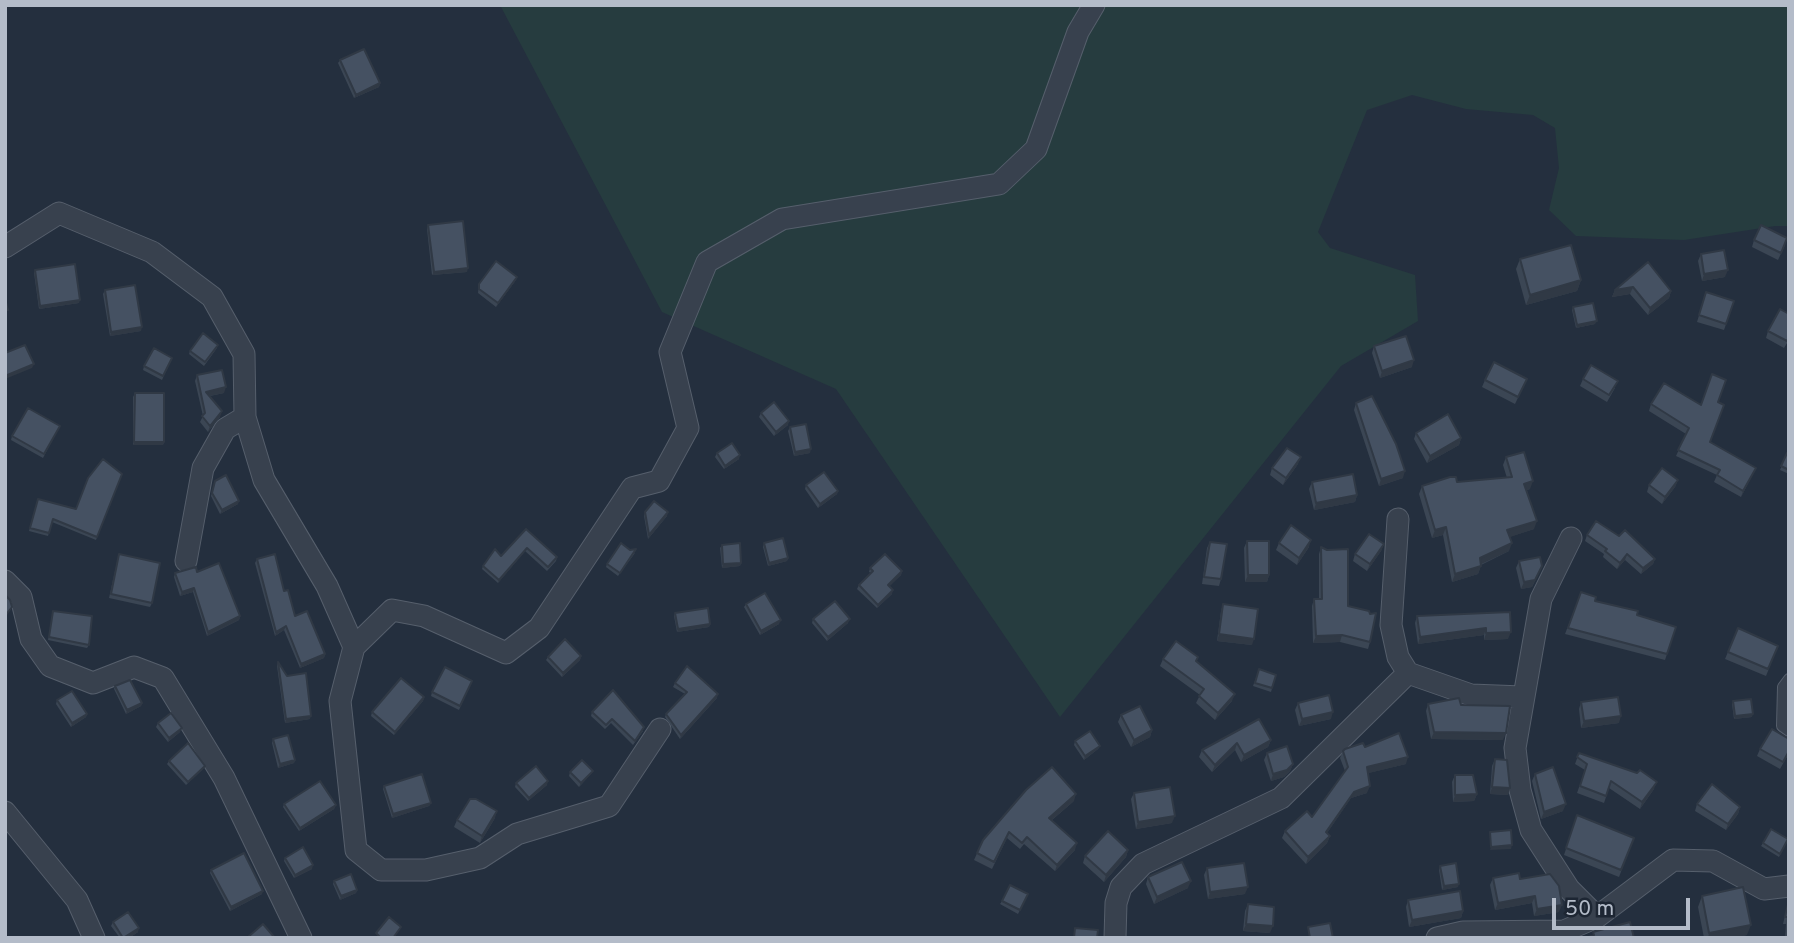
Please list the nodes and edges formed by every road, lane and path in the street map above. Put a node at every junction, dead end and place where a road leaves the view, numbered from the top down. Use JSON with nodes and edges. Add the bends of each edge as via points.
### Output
{"nodes":[{"id":1,"x":1094,"y":5,"type":"edge"},
{"id":2,"x":5,"y":247,"type":"edge"},
{"id":3,"x":245,"y":417,"type":"junction"},
{"id":4,"x":1398,"y":519,"type":"dead end"},
{"id":5,"x":1571,"y":538,"type":"dead end"},
{"id":6,"x":186,"y":561,"type":"dead end"},
{"id":7,"x":5,"y":581,"type":"edge"},
{"id":8,"x":354,"y":647,"type":"junction"},
{"id":9,"x":1408,"y":673,"type":"junction"},
{"id":10,"x":1789,"y":679,"type":"edge"},
{"id":11,"x":1522,"y":697,"type":"junction"},
{"id":12,"x":660,"y":729,"type":"dead end"},
{"id":13,"x":1789,"y":731,"type":"edge"},
{"id":14,"x":5,"y":812,"type":"edge"},
{"id":15,"x":1789,"y":886,"type":"edge"},
{"id":16,"x":1597,"y":917,"type":"junction"},
{"id":17,"x":94,"y":938,"type":"edge"},
{"id":18,"x":301,"y":938,"type":"edge"},
{"id":19,"x":1115,"y":938,"type":"edge"},
{"id":20,"x":1437,"y":938,"type":"edge"}],
"edges":[{"from":1,"to":8,"type":"street","via":[[1078,32],[1036,149],[999,184],[782,219],[707,262],[670,352],[688,428],[659,481],[632,488],[539,628],[506,653],[424,616],[392,610]]},
{"from":2,"to":3,"type":"street","via":[[59,213],[152,252],[212,297],[244,354]]},
{"from":3,"to":6,"type":"street","via":[[225,429],[202,468]]},
{"from":3,"to":8,"type":"street","via":[[264,480],[327,586]]},
{"from":4,"to":9,"type":"street","via":[[1391,625],[1398,657]]},
{"from":5,"to":11,"type":"street","via":[[1541,599]]},
{"from":7,"to":18,"type":"street","via":[[21,597],[31,639],[50,666],[93,683],[134,667],[163,678],[225,779]]},
{"from":8,"to":12,"type":"street","via":[[340,701],[356,850],[381,870],[426,870],[480,858],[517,834],[609,806]]},
{"from":9,"to":11,"type":"street","via":[[1471,695]]},
{"from":9,"to":19,"type":"street","via":[[1281,798],[1143,864],[1121,887]]},
{"from":10,"to":13,"type":"lane","via":[[1783,687],[1782,726]]},
{"from":11,"to":16,"type":"street","via":[[1515,748],[1531,830],[1569,890]]},
{"from":14,"to":17,"type":"street","via":[[77,900]]},
{"from":15,"to":16,"type":"street","via":[[1763,889],[1713,861],[1672,860]]},
{"from":16,"to":20,"type":"street","via":[[1564,931],[1463,932]]}]}
